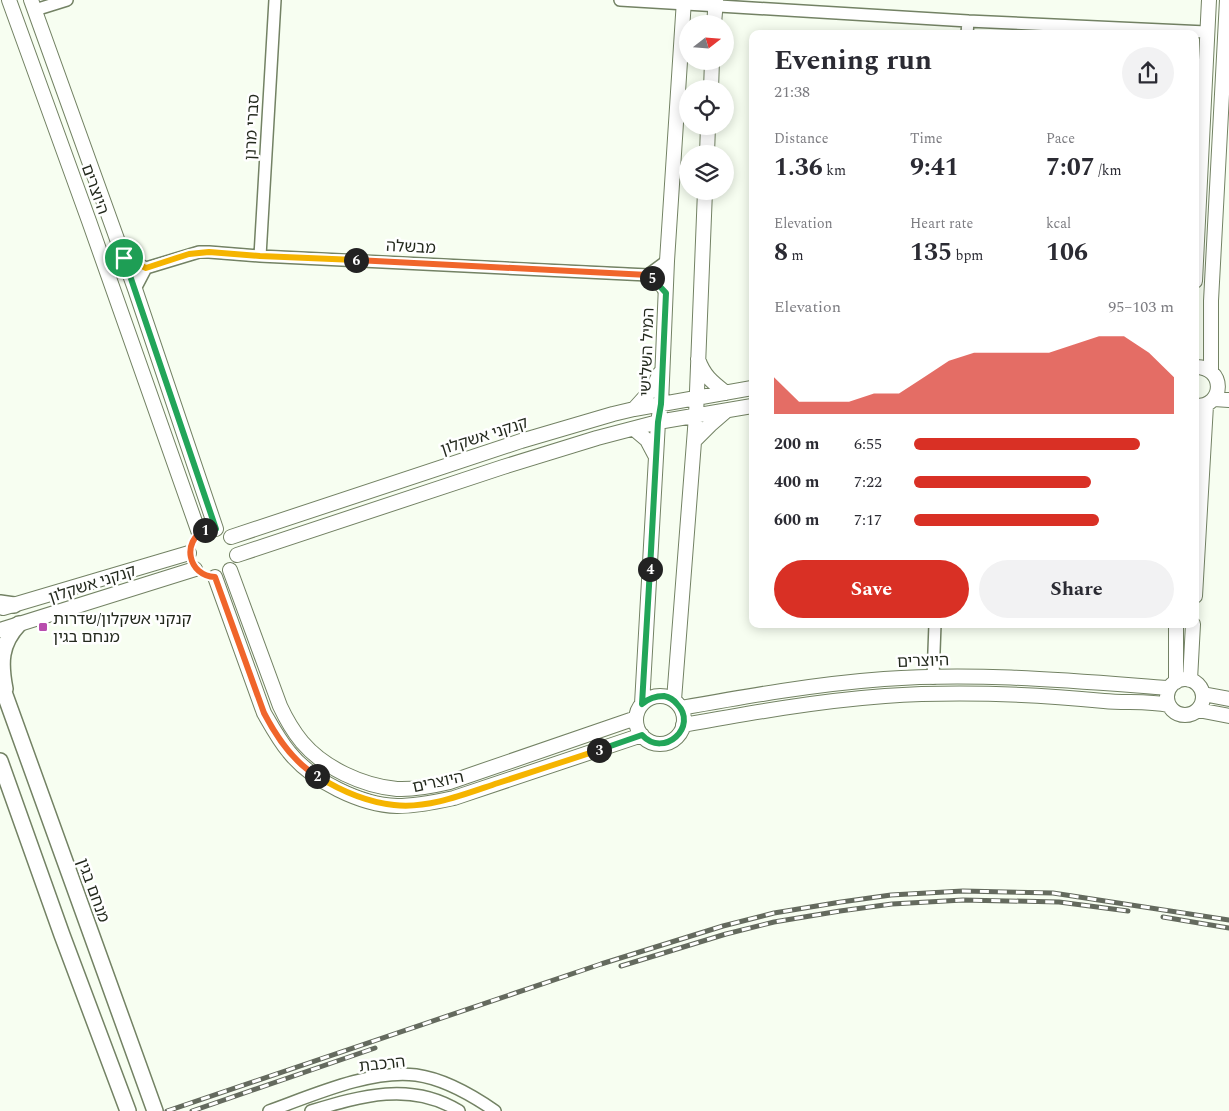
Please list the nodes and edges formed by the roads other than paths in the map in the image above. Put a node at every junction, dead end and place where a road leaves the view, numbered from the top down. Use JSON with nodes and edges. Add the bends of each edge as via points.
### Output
{"nodes":[{"id":1,"x":9,"y":0,"type":"edge"},
{"id":2,"x":67,"y":0,"type":"edge"},
{"id":3,"x":275,"y":0,"type":"edge"},
{"id":4,"x":620,"y":0,"type":"edge"},
{"id":5,"x":1209,"y":0,"type":"edge"},
{"id":6,"x":1227,"y":0,"type":"edge"},
{"id":7,"x":684,"y":2,"type":"edge"},
{"id":8,"x":716,"y":3,"type":"edge"},
{"id":9,"x":33,"y":5,"type":"edge"},
{"id":10,"x":968,"y":21,"type":"junction"},
{"id":11,"x":967,"y":30,"type":"edge"},
{"id":12,"x":1163,"y":30,"type":"edge"},
{"id":13,"x":1199,"y":32,"type":"edge"},
{"id":14,"x":1206,"y":32,"type":"junction"},
{"id":15,"x":1227,"y":34,"type":"edge"},
{"id":16,"x":1199,"y":190,"type":"edge"},
{"id":17,"x":705,"y":200,"type":"edge"},
{"id":18,"x":260,"y":256,"type":"junction"},
{"id":19,"x":124,"y":258,"type":"junction"},
{"id":20,"x":667,"y":261,"type":"junction"},
{"id":21,"x":146,"y":268,"type":"junction"},
{"id":22,"x":648,"y":275,"type":"junction"},
{"id":23,"x":136,"y":288,"type":"junction"},
{"id":24,"x":666,"y":293,"type":"junction"},
{"id":25,"x":698,"y":359,"type":"junction"},
{"id":26,"x":1199,"y":367,"type":"edge"},
{"id":27,"x":662,"y":368,"type":"junction"},
{"id":28,"x":1219,"y":376,"type":"edge"},
{"id":29,"x":749,"y":389,"type":"edge"},
{"id":30,"x":726,"y":393,"type":"junction"},
{"id":31,"x":696,"y":397,"type":"junction"},
{"id":32,"x":1229,"y":400,"type":"edge"},
{"id":33,"x":661,"y":404,"type":"junction"},
{"id":34,"x":1205,"y":404,"type":"edge"},
{"id":35,"x":749,"y":406,"type":"edge"},
{"id":36,"x":634,"y":409,"type":"junction"},
{"id":37,"x":728,"y":410,"type":"junction"},
{"id":38,"x":696,"y":416,"type":"junction"},
{"id":39,"x":658,"y":422,"type":"junction"},
{"id":40,"x":634,"y":429,"type":"junction"},
{"id":41,"x":694,"y":440,"type":"junction"},
{"id":42,"x":657,"y":459,"type":"junction"},
{"id":43,"x":1199,"y":519,"type":"edge"},
{"id":44,"x":216,"y":529,"type":"junction"},
{"id":45,"x":200,"y":533,"type":"junction"},
{"id":46,"x":231,"y":537,"type":"junction"},
{"id":47,"x":189,"y":553,"type":"junction"},
{"id":48,"x":237,"y":554,"type":"junction"},
{"id":49,"x":195,"y":569,"type":"junction"},
{"id":50,"x":230,"y":570,"type":"junction"},
{"id":51,"x":215,"y":577,"type":"junction"},
{"id":52,"x":5,"y":606,"type":"edge"},
{"id":53,"x":19,"y":624,"type":"junction"},
{"id":54,"x":936,"y":628,"type":"edge"},
{"id":55,"x":1176,"y":628,"type":"edge"},
{"id":56,"x":1193,"y":628,"type":"edge"},
{"id":57,"x":0,"y":630,"type":"edge"},
{"id":58,"x":933,"y":678,"type":"junction"},
{"id":59,"x":1190,"y":680,"type":"junction"},
{"id":60,"x":0,"y":681,"type":"edge"},
{"id":61,"x":1172,"y":685,"type":"junction"},
{"id":62,"x":1203,"y":694,"type":"junction"},
{"id":63,"x":6,"y":698,"type":"junction"},
{"id":64,"x":1229,"y":699,"type":"edge"},
{"id":65,"x":642,"y":704,"type":"junction"},
{"id":66,"x":677,"y":704,"type":"junction"},
{"id":67,"x":1169,"y":705,"type":"junction"},
{"id":68,"x":1198,"y":710,"type":"junction"},
{"id":69,"x":1229,"y":716,"type":"edge"},
{"id":70,"x":636,"y":718,"type":"junction"},
{"id":71,"x":683,"y":724,"type":"junction"},
{"id":72,"x":642,"y":735,"type":"junction"},
{"id":73,"x":0,"y":762,"type":"edge"},
{"id":74,"x":128,"y":1111,"type":"edge"},
{"id":75,"x":155,"y":1111,"type":"edge"},
{"id":76,"x":269,"y":1111,"type":"edge"},
{"id":77,"x":312,"y":1111,"type":"edge"},
{"id":78,"x":459,"y":1111,"type":"edge"},
{"id":79,"x":496,"y":1111,"type":"edge"}],
"edges":[{"from":1,"to":45,"type":"street","name":"היוצרים"},
{"from":2,"to":9,"type":"street"},
{"from":3,"to":18,"type":"street","name":"סברי מרנן"},
{"from":4,"to":7,"type":"street"},
{"from":5,"to":14,"type":"street"},
{"from":6,"to":15,"type":"street"},
{"from":7,"to":8,"type":"street"},
{"from":7,"to":20,"type":"street","name":"המיל השלישי"},
{"from":8,"to":10,"type":"street"},
{"from":9,"to":19,"type":"street","name":"היוצרים"},
{"from":10,"to":11,"type":"street"},
{"from":10,"to":12,"type":"street"},
{"from":13,"to":14,"type":"street"},
{"from":14,"to":16,"type":"street"},
{"from":15,"to":28,"type":"street","via":[[1211,300]]},
{"from":17,"to":25,"type":"street"},
{"from":18,"to":21,"type":"street","name":"מבשלה","via":[[199,252]]},
{"from":18,"to":22,"type":"street","name":"מבשלה"},
{"from":19,"to":21,"type":"street"},
{"from":19,"to":23,"type":"street","name":"היוצרים"},
{"from":20,"to":22,"type":"street"},
{"from":20,"to":24,"type":"street","name":"המיל השלישי"},
{"from":21,"to":23,"type":"street"},
{"from":22,"to":24,"type":"street"},
{"from":23,"to":44,"type":"street","name":"היוצרים"},
{"from":24,"to":27,"type":"street","name":"המיל השלישי"},
{"from":25,"to":30,"type":"street","via":[[712,382]]},
{"from":25,"to":31,"type":"street"},
{"from":26,"to":28,"type":"street"},
{"from":27,"to":33,"type":"street","name":"המיל השלישי"},
{"from":27,"to":36,"type":"street","via":[[653,388]]},
{"from":28,"to":34,"type":"street","via":[[1218,389]]},
{"from":29,"to":30,"type":"street","name":"קנקני אשקלון"},
{"from":30,"to":31,"type":"street","name":"קנקני אשקלון"},
{"from":31,"to":33,"type":"street","name":"קנקני אשקלון"},
{"from":31,"to":38,"type":"street"},
{"from":32,"to":34,"type":"street"},
{"from":33,"to":36,"type":"street","name":"קנקני אשקלון"},
{"from":33,"to":39,"type":"street","name":"המיל השלישי"},
{"from":34,"to":43,"type":"street"},
{"from":35,"to":37,"type":"street"},
{"from":36,"to":46,"type":"street","name":"קנקני אשקלון","via":[[522,441]]},
{"from":37,"to":38,"type":"street"},
{"from":37,"to":41,"type":"street"},
{"from":38,"to":39,"type":"street"},
{"from":38,"to":41,"type":"street"},
{"from":39,"to":40,"type":"street"},
{"from":39,"to":42,"type":"street","name":"המיל השלישי"},
{"from":40,"to":42,"type":"street","via":[[647,440]]},
{"from":40,"to":48,"type":"street","via":[[503,467]]},
{"from":41,"to":66,"type":"street"},
{"from":42,"to":65,"type":"street","name":"המיל השלישי"},
{"from":44,"to":45,"type":"street"},
{"from":44,"to":46,"type":"street"},
{"from":45,"to":47,"type":"street","via":[[194,538]]},
{"from":46,"to":48,"type":"street"},
{"from":47,"to":49,"type":"street"},
{"from":47,"to":52,"type":"street","name":"קנקני אשקלון"},
{"from":48,"to":50,"type":"street"},
{"from":49,"to":51,"type":"street"},
{"from":49,"to":53,"type":"street","name":"קנקני אשקלון"},
{"from":50,"to":51,"type":"street"},
{"from":50,"to":70,"type":"street","name":"היוצרים","via":[[289,724],[321,760],[371,784],[397,789],[450,782]]},
{"from":51,"to":72,"type":"street","name":"היוצרים","via":[[275,733],[290,754],[311,773],[366,800],[396,806],[454,798]]},
{"from":53,"to":57,"type":"street","name":"קנקני אשקלון"},
{"from":53,"to":63,"type":"main road","via":[[4,644],[2,675]]},
{"from":54,"to":58,"type":"street"},
{"from":55,"to":61,"type":"street"},
{"from":56,"to":59,"type":"street"},
{"from":58,"to":61,"type":"street","name":"היוצרים","via":[[966,676]]},
{"from":58,"to":66,"type":"street","name":"היוצרים","via":[[792,688]]},
{"from":59,"to":61,"type":"street","via":[[1180,679]]},
{"from":59,"to":62,"type":"street","via":[[1200,686]]},
{"from":60,"to":63,"type":"main road","name":"מנחם בגין"},
{"from":61,"to":67,"type":"street","via":[[1167,696]]},
{"from":62,"to":64,"type":"street"},
{"from":62,"to":68,"type":"street","via":[[1202,706]]},
{"from":63,"to":75,"type":"main road","name":"מנחם בגין"},
{"from":65,"to":66,"type":"street","via":[[655,696],[667,696]]},
{"from":65,"to":70,"type":"street"},
{"from":66,"to":71,"type":"street","via":[[684,718]]},
{"from":67,"to":68,"type":"street","via":[[1176,714],[1184,716]]},
{"from":67,"to":71,"type":"street","via":[[1054,696],[886,696],[794,705]]},
{"from":68,"to":69,"type":"street"},
{"from":70,"to":72,"type":"street"},
{"from":71,"to":72,"type":"street","via":[[678,736],[669,742],[653,743]]},
{"from":73,"to":74,"type":"main road"},
{"from":76,"to":79,"type":"street","name":"הרכבת","via":[[359,1080],[416,1075],[452,1086]]},
{"from":77,"to":78,"type":"street","name":"הרכבת","via":[[373,1094],[404,1093],[428,1098]]}]}
